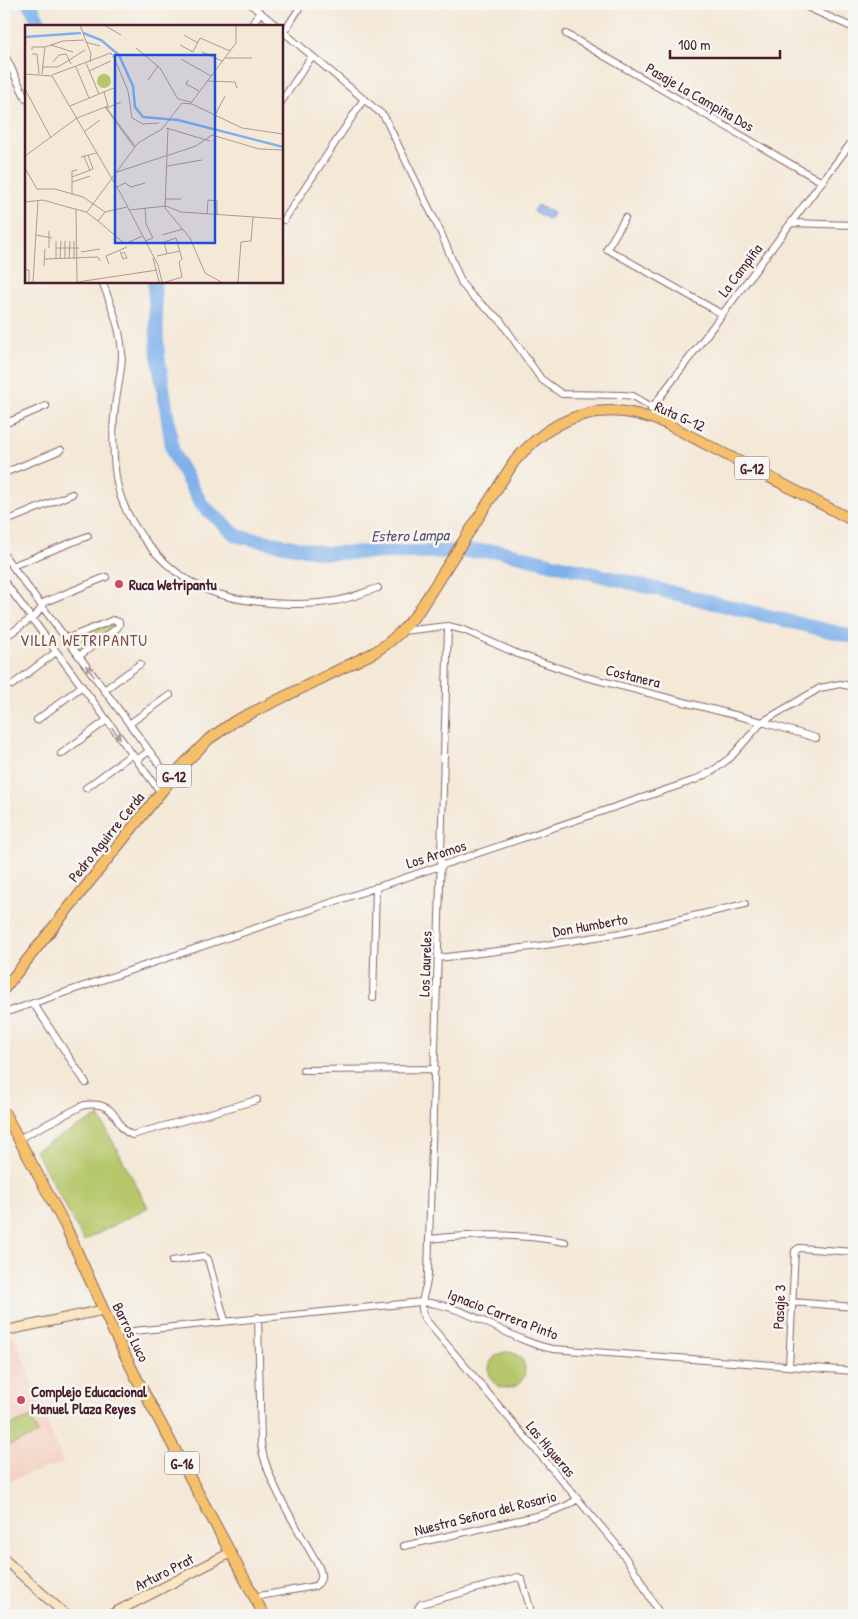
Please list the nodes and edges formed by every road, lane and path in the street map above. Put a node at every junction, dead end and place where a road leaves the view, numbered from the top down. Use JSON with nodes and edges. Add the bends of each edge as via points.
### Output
{"nodes":[{"id":1,"x":250,"y":4,"type":"edge"},
{"id":2,"x":302,"y":4,"type":"edge"},
{"id":3,"x":800,"y":4,"type":"edge"},
{"id":4,"x":260,"y":12,"type":"junction"},
{"id":5,"x":252,"y":25,"type":"edge"},
{"id":6,"x":276,"y":25,"type":"edge"},
{"id":7,"x":854,"y":28,"type":"edge"},
{"id":8,"x":283,"y":31,"type":"edge"},
{"id":9,"x":566,"y":34,"type":"dead end"},
{"id":10,"x":4,"y":53,"type":"edge"},
{"id":11,"x":312,"y":56,"type":"junction"},
{"id":12,"x":25,"y":96,"type":"edge"},
{"id":13,"x":364,"y":99,"type":"junction"},
{"id":14,"x":282,"y":101,"type":"edge"},
{"id":15,"x":854,"y":139,"type":"edge"},
{"id":16,"x":822,"y":182,"type":"junction"},
{"id":17,"x":625,"y":218,"type":"dead end"},
{"id":18,"x":284,"y":220,"type":"dead end"},
{"id":19,"x":791,"y":223,"type":"junction"},
{"id":20,"x":854,"y":225,"type":"edge"},
{"id":21,"x":102,"y":282,"type":"edge"},
{"id":22,"x":722,"y":314,"type":"junction"},
{"id":23,"x":46,"y":406,"type":"dead end"},
{"id":24,"x":650,"y":412,"type":"junction"},
{"id":25,"x":4,"y":424,"type":"edge"},
{"id":26,"x":61,"y":450,"type":"dead end"},
{"id":27,"x":4,"y":473,"type":"edge"},
{"id":28,"x":72,"y":494,"type":"dead end"},
{"id":29,"x":853,"y":518,"type":"edge"},
{"id":30,"x":4,"y":522,"type":"edge"},
{"id":31,"x":88,"y":536,"type":"dead end"},
{"id":32,"x":4,"y":555,"type":"edge"},
{"id":33,"x":12,"y":566,"type":"junction"},
{"id":34,"x":106,"y":577,"type":"dead end"},
{"id":35,"x":4,"y":583,"type":"edge"},
{"id":36,"x":378,"y":588,"type":"dead end"},
{"id":37,"x":41,"y":605,"type":"junction"},
{"id":38,"x":31,"y":617,"type":"junction"},
{"id":39,"x":50,"y":617,"type":"junction"},
{"id":40,"x":37,"y":626,"type":"junction"},
{"id":41,"x":448,"y":626,"type":"junction"},
{"id":42,"x":402,"y":631,"type":"junction"},
{"id":43,"x":4,"y":638,"type":"edge"},
{"id":44,"x":66,"y":639,"type":"junction"},
{"id":45,"x":56,"y":652,"type":"junction"},
{"id":46,"x":79,"y":656,"type":"junction"},
{"id":47,"x":140,"y":664,"type":"dead end"},
{"id":48,"x":12,"y":685,"type":"dead end"},
{"id":49,"x":82,"y":686,"type":"junction"},
{"id":50,"x":854,"y":687,"type":"edge"},
{"id":51,"x":104,"y":690,"type":"junction"},
{"id":52,"x":170,"y":695,"type":"dead end"},
{"id":53,"x":37,"y":720,"type":"dead end"},
{"id":54,"x":107,"y":720,"type":"junction"},
{"id":55,"x":762,"y":722,"type":"junction"},
{"id":56,"x":129,"y":724,"type":"junction"},
{"id":57,"x":816,"y":738,"type":"dead end"},
{"id":58,"x":149,"y":751,"type":"junction"},
{"id":59,"x":61,"y":754,"type":"dead end"},
{"id":60,"x":132,"y":754,"type":"junction"},
{"id":61,"x":137,"y":760,"type":"junction"},
{"id":62,"x":171,"y":780,"type":"junction"},
{"id":63,"x":86,"y":788,"type":"dead end"},
{"id":64,"x":161,"y":792,"type":"junction"},
{"id":65,"x":441,"y":866,"type":"junction"},
{"id":66,"x":376,"y":887,"type":"junction"},
{"id":67,"x":745,"y":904,"type":"dead end"},
{"id":68,"x":438,"y":958,"type":"junction"},
{"id":69,"x":4,"y":989,"type":"edge"},
{"id":70,"x":373,"y":998,"type":"dead end"},
{"id":71,"x":33,"y":1004,"type":"junction"},
{"id":72,"x":4,"y":1013,"type":"edge"},
{"id":73,"x":435,"y":1069,"type":"junction"},
{"id":74,"x":303,"y":1070,"type":"dead end"},
{"id":75,"x":86,"y":1083,"type":"dead end"},
{"id":76,"x":257,"y":1100,"type":"dead end"},
{"id":77,"x":4,"y":1112,"type":"edge"},
{"id":78,"x":18,"y":1139,"type":"junction"},
{"id":79,"x":430,"y":1239,"type":"junction"},
{"id":80,"x":565,"y":1242,"type":"dead end"},
{"id":81,"x":854,"y":1252,"type":"edge"},
{"id":82,"x":172,"y":1261,"type":"dead end"},
{"id":83,"x":421,"y":1302,"type":"junction"},
{"id":84,"x":792,"y":1302,"type":"junction"},
{"id":85,"x":854,"y":1308,"type":"edge"},
{"id":86,"x":103,"y":1310,"type":"junction"},
{"id":87,"x":258,"y":1317,"type":"junction"},
{"id":88,"x":225,"y":1321,"type":"junction"},
{"id":89,"x":4,"y":1331,"type":"edge"},
{"id":90,"x":114,"y":1332,"type":"junction"},
{"id":91,"x":789,"y":1366,"type":"junction"},
{"id":92,"x":854,"y":1371,"type":"edge"},
{"id":93,"x":575,"y":1501,"type":"junction"},
{"id":94,"x":404,"y":1546,"type":"dead end"},
{"id":95,"x":230,"y":1553,"type":"junction"},
{"id":96,"x":4,"y":1559,"type":"edge"},
{"id":97,"x":254,"y":1597,"type":"junction"},
{"id":98,"x":66,"y":1615,"type":"edge"},
{"id":99,"x":110,"y":1615,"type":"edge"},
{"id":100,"x":264,"y":1615,"type":"edge"},
{"id":101,"x":419,"y":1615,"type":"edge"},
{"id":102,"x":530,"y":1615,"type":"edge"},
{"id":103,"x":660,"y":1615,"type":"edge"}],
"edges":[{"from":1,"to":4,"type":"street"},
{"from":2,"to":8,"type":"street"},
{"from":3,"to":7,"type":"street"},
{"from":4,"to":5,"type":"street"},
{"from":4,"to":6,"type":"street"},
{"from":8,"to":11,"type":"street"},
{"from":9,"to":16,"type":"street","name":"Pasaje La Campiña Dos"},
{"from":10,"to":12,"type":"street"},
{"from":11,"to":13,"type":"street"},
{"from":11,"to":14,"type":"street"},
{"from":13,"to":18,"type":"street"},
{"from":13,"to":24,"type":"street","via":[[384,116],[462,284],[500,320],[541,379],[562,394],[633,396]]},
{"from":15,"to":16,"type":"street","name":"La Campiña"},
{"from":16,"to":19,"type":"street","name":"La Campiña"},
{"from":17,"to":22,"type":"street","via":[[607,249]]},
{"from":19,"to":20,"type":"street"},
{"from":19,"to":22,"type":"street","name":"La Campiña"},
{"from":21,"to":36,"type":"street","via":[[121,342],[115,410],[117,483],[127,513],[170,568],[207,590],[280,604],[334,601]]},
{"from":22,"to":24,"type":"street","name":"La Campiña"},
{"from":23,"to":25,"type":"street"},
{"from":24,"to":29,"type":"main road","name":"Ruta G-12","number":"G-12"},
{"from":24,"to":42,"type":"main road","name":"Ruta G-12","number":"G-12","via":[[581,414],[562,421],[539,436],[524,450],[492,495],[418,612]]},
{"from":26,"to":27,"type":"street"},
{"from":28,"to":30,"type":"street"},
{"from":31,"to":33,"type":"street"},
{"from":32,"to":33,"type":"street"},
{"from":33,"to":37,"type":"street"},
{"from":34,"to":37,"type":"street"},
{"from":35,"to":38,"type":"street"},
{"from":37,"to":38,"type":"street","via":[[38,613]]},
{"from":37,"to":39,"type":"street"},
{"from":38,"to":40,"type":"street"},
{"from":38,"to":43,"type":"street"},
{"from":39,"to":40,"type":"street","via":[[41,619]]},
{"from":39,"to":44,"type":"street"},
{"from":40,"to":45,"type":"street"},
{"from":41,"to":42,"type":"street"},
{"from":41,"to":55,"type":"street","name":"Costanera","via":[[582,676]]},
{"from":41,"to":65,"type":"street","name":"Los Laureles"},
{"from":42,"to":62,"type":"main road","name":"Pedro Aguirre Cerda","number":"G-12","via":[[375,652],[225,728],[196,751]]},
{"from":44,"to":46,"type":"street"},
{"from":44,"to":46,"type":"street","via":[[113,620],[119,622],[117,628]]},
{"from":45,"to":48,"type":"street"},
{"from":45,"to":49,"type":"street"},
{"from":51,"to":46,"type":"street","one_way":true},
{"from":47,"to":51,"type":"street"},
{"from":49,"to":53,"type":"street"},
{"from":49,"to":54,"type":"street"},
{"from":50,"to":55,"type":"street","name":"Los Aromos","via":[[840,684],[820,688]]},
{"from":51,"to":56,"type":"street"},
{"from":52,"to":56,"type":"street"},
{"from":54,"to":59,"type":"street"},
{"from":54,"to":60,"type":"street","one_way":true},
{"from":55,"to":57,"type":"street","name":"Costanera"},
{"from":55,"to":65,"type":"street","name":"Los Aromos","via":[[728,760],[695,780]]},
{"from":56,"to":58,"type":"street"},
{"from":58,"to":61,"type":"street"},
{"from":58,"to":62,"type":"street"},
{"from":60,"to":61,"type":"street"},
{"from":60,"to":63,"type":"street"},
{"from":61,"to":64,"type":"street"},
{"from":62,"to":64,"type":"main road","name":"Pedro Aguirre Cerda","number":"G-12"},
{"from":64,"to":69,"type":"main road","name":"Pedro Aguirre Cerda","number":"G-12"},
{"from":65,"to":66,"type":"street","name":"Los Aromos"},
{"from":65,"to":68,"type":"street","name":"Los Laureles"},
{"from":66,"to":70,"type":"street"},
{"from":66,"to":71,"type":"street","name":"Los Aromos"},
{"from":67,"to":68,"type":"street","name":"Don Humberto","via":[[621,933]]},
{"from":68,"to":73,"type":"street","name":"Los Laureles"},
{"from":71,"to":72,"type":"street","name":"Los Aromos"},
{"from":71,"to":75,"type":"street"},
{"from":73,"to":74,"type":"street"},
{"from":73,"to":79,"type":"street","name":"Los Laureles"},
{"from":76,"to":78,"type":"street","via":[[132,1135],[108,1108],[84,1106]]},
{"from":77,"to":78,"type":"main road","name":"Barros Luco","number":"G-16"},
{"from":78,"to":86,"type":"main road","name":"Barros Luco","number":"G-16","via":[[65,1226]]},
{"from":79,"to":80,"type":"street","via":[[483,1234],[542,1237]]},
{"from":79,"to":83,"type":"street","name":"Los Laureles","via":[[427,1283]]},
{"from":81,"to":84,"type":"street","name":"Pasaje 3","via":[[796,1249]]},
{"from":82,"to":88,"type":"street","via":[[203,1256],[208,1259]]},
{"from":83,"to":87,"type":"street","name":"Ignacio Carrera Pinto"},
{"from":83,"to":91,"type":"street","name":"Ignacio Carrera Pinto","via":[[450,1308],[553,1350]]},
{"from":83,"to":93,"type":"street","name":"Las Higueras","via":[[425,1318]]},
{"from":84,"to":85,"type":"street"},
{"from":84,"to":91,"type":"street","name":"Pasaje 3"},
{"from":86,"to":89,"type":"street"},
{"from":86,"to":90,"type":"main road","name":"Barros Luco","number":"G-16"},
{"from":87,"to":88,"type":"street","name":"Ignacio Carrera Pinto"},
{"from":87,"to":97,"type":"street","via":[[263,1456],[322,1578],[316,1586]]},
{"from":88,"to":90,"type":"street","name":"Ignacio Carrera Pinto"},
{"from":90,"to":95,"type":"main road","name":"Barros Luco","number":"G-16"},
{"from":91,"to":92,"type":"street","name":"Ignacio Carrera Pinto"},
{"from":93,"to":94,"type":"street","name":"Nuestra Señora del Rosario","via":[[545,1514]]},
{"from":93,"to":103,"type":"street","name":"Las Higueras","via":[[605,1531]]},
{"from":95,"to":97,"type":"main road","name":"Barros Luco","number":"G-16"},
{"from":95,"to":99,"type":"street","name":"Arturo Prat"},
{"from":96,"to":98,"type":"street"},
{"from":97,"to":100,"type":"main road","name":"Barros Luco","number":"G-16"},
{"from":101,"to":102,"type":"street","via":[[421,1604],[518,1576],[522,1580]]}]}
